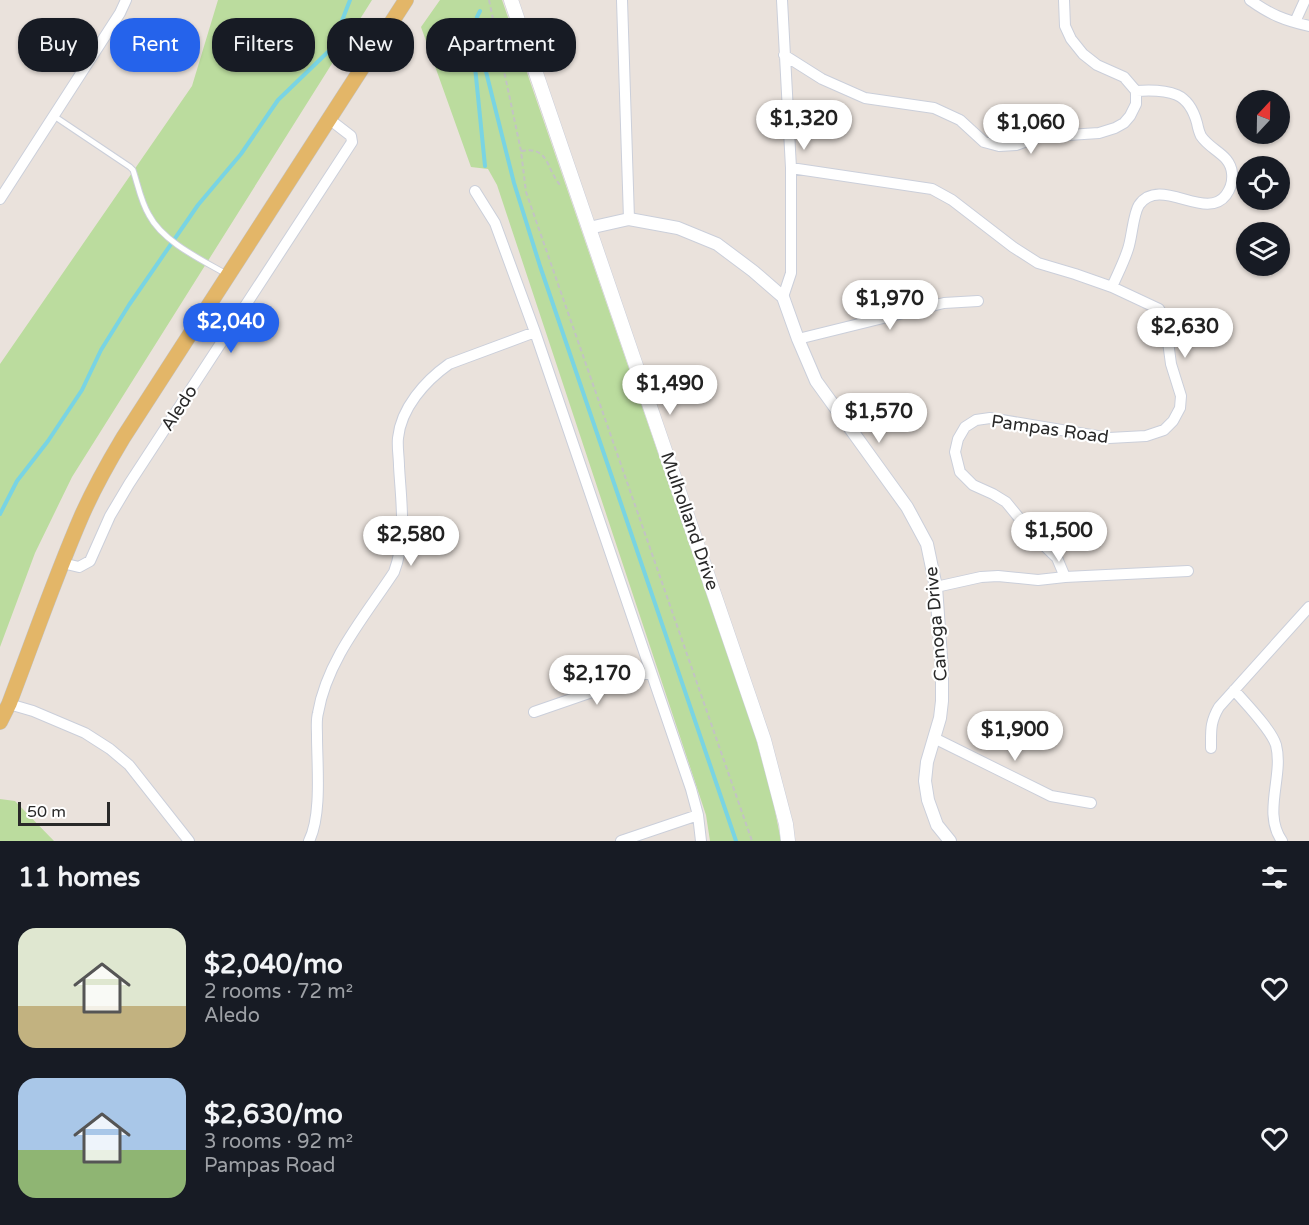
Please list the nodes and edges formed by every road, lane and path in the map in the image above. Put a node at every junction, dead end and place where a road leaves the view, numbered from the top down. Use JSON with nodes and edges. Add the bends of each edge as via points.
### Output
{"nodes":[{"id":1,"x":126,"y":0,"type":"edge"},
{"id":2,"x":406,"y":0,"type":"edge"},
{"id":3,"x":489,"y":0,"type":"edge"},
{"id":4,"x":511,"y":0,"type":"edge"},
{"id":5,"x":622,"y":0,"type":"edge"},
{"id":6,"x":782,"y":0,"type":"edge"},
{"id":7,"x":1064,"y":0,"type":"edge"},
{"id":8,"x":1250,"y":0,"type":"edge"},
{"id":9,"x":1305,"y":0,"type":"edge"},
{"id":10,"x":1295,"y":22,"type":"junction"},
{"id":11,"x":1309,"y":26,"type":"edge"},
{"id":12,"x":784,"y":55,"type":"junction"},
{"id":13,"x":1136,"y":91,"type":"junction"},
{"id":14,"x":54,"y":116,"type":"junction"},
{"id":15,"x":329,"y":119,"type":"junction"},
{"id":16,"x":521,"y":151,"type":"junction"},
{"id":17,"x":791,"y":168,"type":"junction"},
{"id":18,"x":576,"y":187,"type":"junction"},
{"id":19,"x":475,"y":191,"type":"dead end"},
{"id":20,"x":0,"y":199,"type":"edge"},
{"id":21,"x":629,"y":219,"type":"junction"},
{"id":22,"x":590,"y":228,"type":"junction"},
{"id":23,"x":229,"y":275,"type":"junction"},
{"id":24,"x":1112,"y":287,"type":"junction"},
{"id":25,"x":783,"y":297,"type":"junction"},
{"id":26,"x":978,"y":301,"type":"dead end"},
{"id":27,"x":535,"y":332,"type":"junction"},
{"id":28,"x":798,"y":339,"type":"junction"},
{"id":29,"x":62,"y":563,"type":"junction"},
{"id":30,"x":1188,"y":571,"type":"dead end"},
{"id":31,"x":1065,"y":577,"type":"junction"},
{"id":32,"x":936,"y":587,"type":"junction"},
{"id":33,"x":1309,"y":607,"type":"edge"},
{"id":34,"x":650,"y":672,"type":"junction"},
{"id":35,"x":1234,"y":690,"type":"junction"},
{"id":36,"x":9,"y":704,"type":"junction"},
{"id":37,"x":534,"y":712,"type":"dead end"},
{"id":38,"x":0,"y":722,"type":"edge"},
{"id":39,"x":934,"y":738,"type":"junction"},
{"id":40,"x":1211,"y":748,"type":"dead end"},
{"id":41,"x":1091,"y":803,"type":"dead end"},
{"id":42,"x":698,"y":815,"type":"junction"},
{"id":43,"x":311,"y":840,"type":"edge"},
{"id":44,"x":1279,"y":840,"type":"edge"},
{"id":45,"x":189,"y":841,"type":"edge"},
{"id":46,"x":621,"y":841,"type":"edge"},
{"id":47,"x":701,"y":841,"type":"edge"},
{"id":48,"x":752,"y":841,"type":"edge"},
{"id":49,"x":788,"y":841,"type":"edge"},
{"id":50,"x":950,"y":841,"type":"edge"}],
"edges":[{"from":1,"to":14,"type":"street"},
{"from":2,"to":15,"type":"main road"},
{"from":3,"to":16,"type":"path"},
{"from":4,"to":18,"type":"main road","name":"Mulholland Drive"},
{"from":5,"to":21,"type":"street"},
{"from":6,"to":12,"type":"street"},
{"from":7,"to":13,"type":"street","via":[[1065,26],[1071,39],[1097,65],[1124,76]]},
{"from":8,"to":10,"type":"street","via":[[1266,12]]},
{"from":9,"to":10,"type":"street"},
{"from":10,"to":11,"type":"street"},
{"from":12,"to":13,"type":"street","via":[[822,79],[865,98],[934,108],[960,120],[984,142],[999,146],[1114,128],[1130,116],[1136,104]]},
{"from":12,"to":17,"type":"street"},
{"from":13,"to":24,"type":"street","via":[[1177,95],[1187,102],[1199,134],[1231,165],[1232,185],[1222,200],[1210,204],[1158,194],[1140,203],[1128,251]]},
{"from":14,"to":20,"type":"street"},
{"from":14,"to":23,"type":"lane","via":[[133,170],[148,215],[157,228]]},
{"from":15,"to":23,"type":"main road"},
{"from":15,"to":29,"type":"street","name":"Aledo","via":[[351,136],[352,142],[129,484],[90,561],[79,567]]},
{"from":16,"to":18,"type":"path","via":[[539,151],[561,186]]},
{"from":16,"to":48,"type":"path","via":[[526,192]]},
{"from":17,"to":24,"type":"street","name":"Pampas Road","via":[[932,189],[1038,263]]},
{"from":17,"to":25,"type":"street","via":[[791,273]]},
{"from":18,"to":22,"type":"main road","name":"Mulholland Drive"},
{"from":19,"to":27,"type":"street","via":[[495,223]]},
{"from":21,"to":22,"type":"street","name":"Canoga Drive"},
{"from":21,"to":25,"type":"street","name":"Canoga Drive","via":[[678,228],[717,244]]},
{"from":22,"to":49,"type":"main road","name":"Mulholland Drive","via":[[765,740]]},
{"from":23,"to":29,"type":"main road","via":[[123,438],[93,492]]},
{"from":24,"to":31,"type":"street","name":"Pampas Road","via":[[1159,309],[1165,320],[1171,364],[1181,396],[1173,421],[1164,430],[1146,436],[1109,438],[990,418],[965,427],[955,452],[960,472],[973,486],[1006,502],[1057,558]]},
{"from":25,"to":28,"type":"street","name":"Canoga Drive"},
{"from":26,"to":28,"type":"street","via":[[945,303]]},
{"from":27,"to":34,"type":"street"},
{"from":27,"to":43,"type":"street","via":[[449,364],[423,388],[402,419],[398,439],[402,539],[399,558],[327,680],[317,714],[317,801]]},
{"from":28,"to":32,"type":"street","name":"Canoga Drive","via":[[816,381],[907,507],[927,544]]},
{"from":29,"to":36,"type":"main road"},
{"from":30,"to":31,"type":"street"},
{"from":31,"to":32,"type":"street","via":[[981,577]]},
{"from":32,"to":39,"type":"street","name":"Canoga Drive","via":[[942,701]]},
{"from":33,"to":35,"type":"street"},
{"from":34,"to":37,"type":"street"},
{"from":34,"to":42,"type":"street"},
{"from":35,"to":40,"type":"street","via":[[1213,717]]},
{"from":35,"to":44,"type":"street","via":[[1275,743],[1274,815]]},
{"from":36,"to":38,"type":"main road"},
{"from":36,"to":45,"type":"street","via":[[84,733],[110,749],[129,765]]},
{"from":39,"to":41,"type":"street","via":[[1051,796]]},
{"from":39,"to":50,"type":"street","name":"Canoga Drive","via":[[927,762],[928,800],[937,825]]},
{"from":42,"to":46,"type":"street"},
{"from":42,"to":47,"type":"street"}]}
